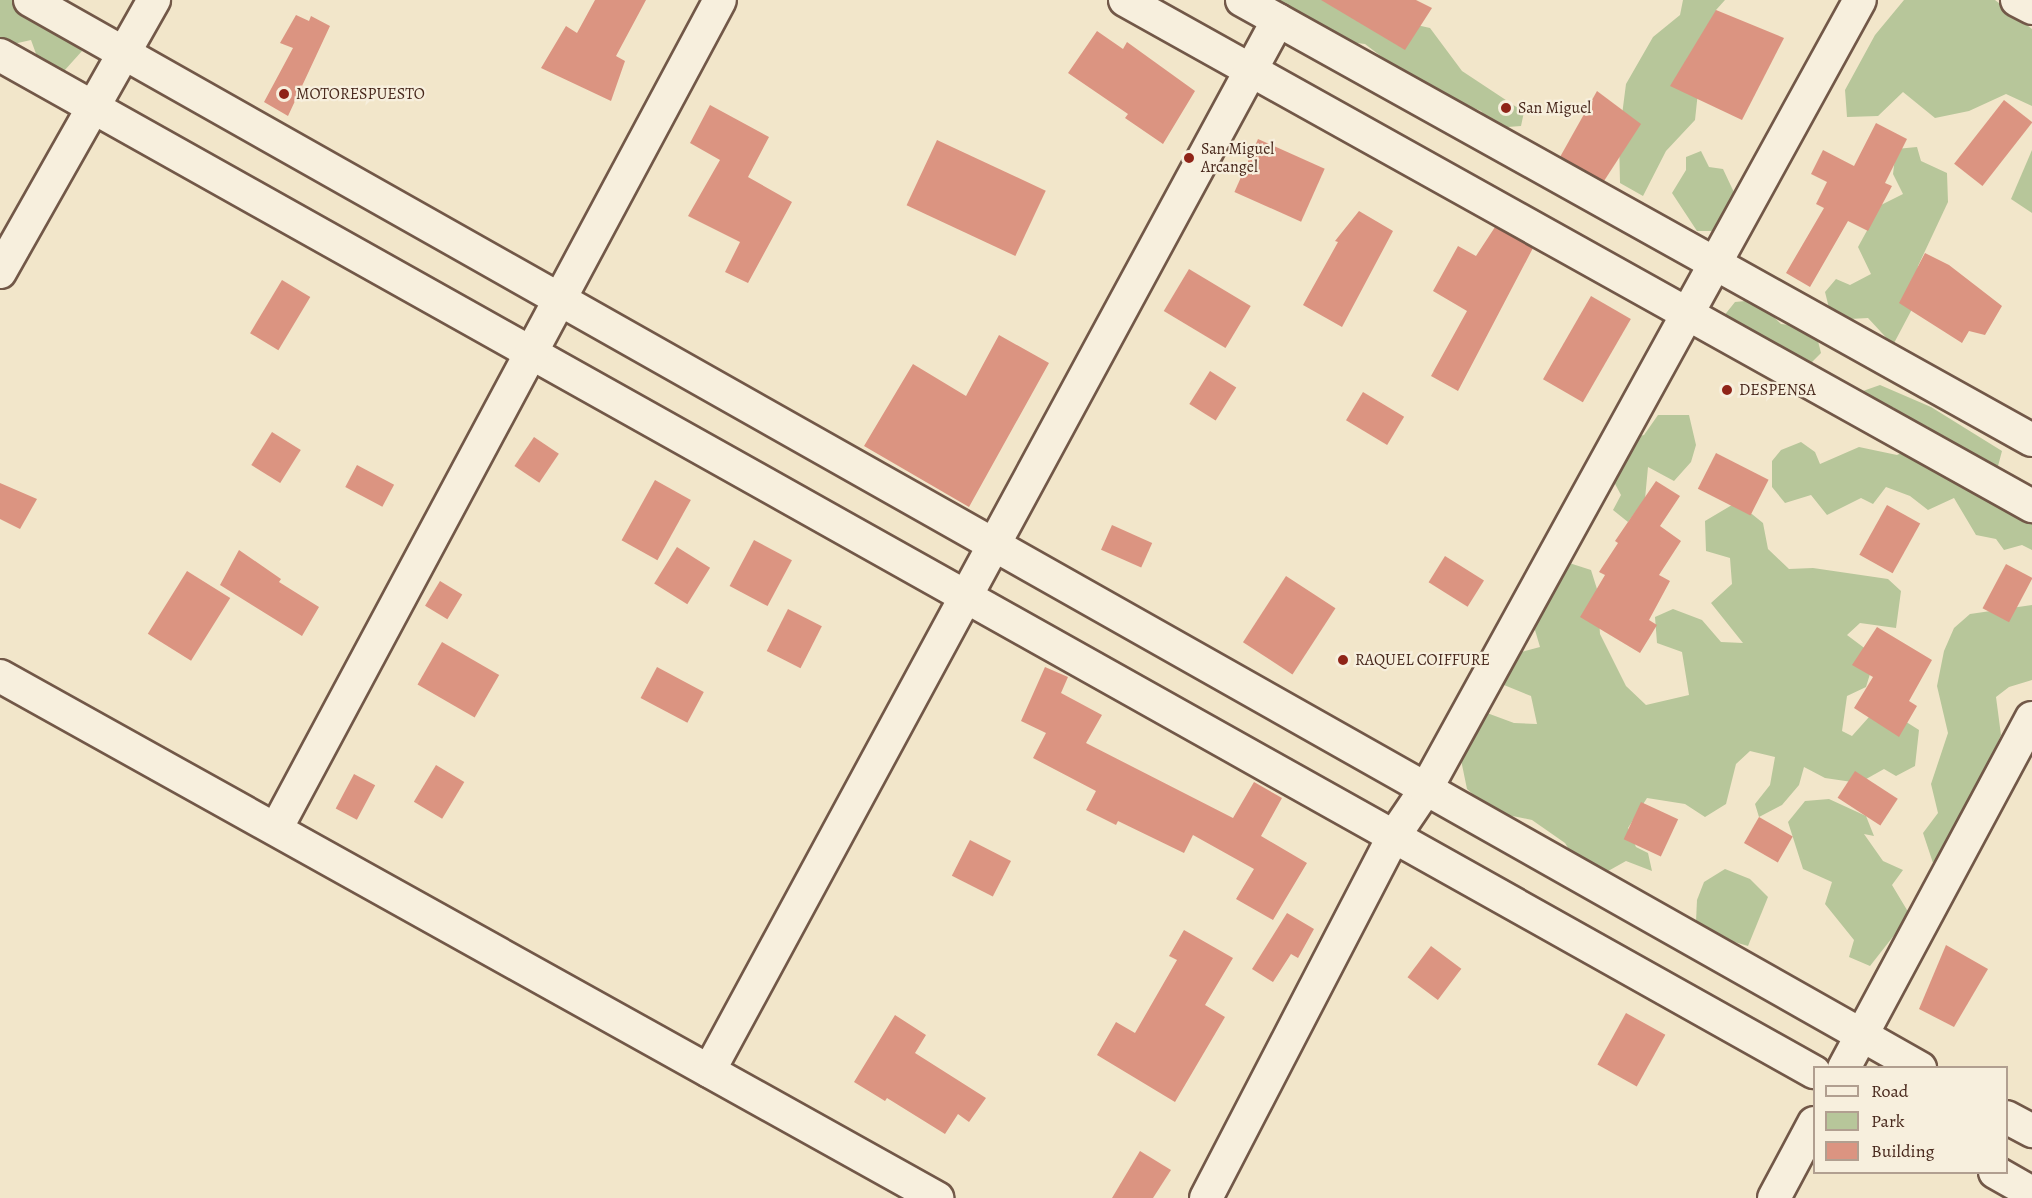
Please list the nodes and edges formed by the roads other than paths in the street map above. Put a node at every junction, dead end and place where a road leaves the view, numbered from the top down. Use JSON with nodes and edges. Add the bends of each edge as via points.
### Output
{"nodes":[{"id":1,"x":30,"y":0,"type":"edge"},
{"id":2,"x":154,"y":0,"type":"edge"},
{"id":3,"x":720,"y":0,"type":"edge"},
{"id":4,"x":1125,"y":0,"type":"edge"},
{"id":5,"x":1242,"y":0,"type":"edge"},
{"id":6,"x":1860,"y":0,"type":"edge"},
{"id":7,"x":2017,"y":0,"type":"edge"},
{"id":8,"x":2032,"y":8,"type":"edge"},
{"id":9,"x":1278,"y":20,"type":"junction"},
{"id":10,"x":124,"y":53,"type":"junction"},
{"id":11,"x":0,"y":55,"type":"edge"},
{"id":12,"x":1251,"y":71,"type":"junction"},
{"id":13,"x":93,"y":108,"type":"junction"},
{"id":14,"x":1715,"y":263,"type":"junction"},
{"id":15,"x":0,"y":272,"type":"edge"},
{"id":16,"x":560,"y":299,"type":"junction"},
{"id":17,"x":1688,"y":316,"type":"junction"},
{"id":18,"x":530,"y":352,"type":"junction"},
{"id":19,"x":2032,"y":440,"type":"edge"},
{"id":20,"x":2032,"y":506,"type":"edge"},
{"id":21,"x":995,"y":545,"type":"junction"},
{"id":22,"x":966,"y":596,"type":"junction"},
{"id":23,"x":0,"y":676,"type":"edge"},
{"id":24,"x":2032,"y":718,"type":"edge"},
{"id":25,"x":1426,"y":789,"type":"junction"},
{"id":26,"x":276,"y":830,"type":"junction"},
{"id":27,"x":1394,"y":836,"type":"junction"},
{"id":28,"x":1862,"y":1035,"type":"junction"},
{"id":29,"x":1845,"y":1066,"type":"edge"},
{"id":30,"x":1916,"y":1066,"type":"edge"},
{"id":31,"x":1813,"y":1070,"type":"edge"},
{"id":32,"x":709,"y":1071,"type":"junction"},
{"id":33,"x":2008,"y":1117,"type":"edge"},
{"id":34,"x":1813,"y":1127,"type":"edge"},
{"id":35,"x":2032,"y":1131,"type":"edge"},
{"id":36,"x":1997,"y":1174,"type":"edge"},
{"id":37,"x":2032,"y":1193,"type":"edge"},
{"id":38,"x":937,"y":1198,"type":"edge"},
{"id":39,"x":1206,"y":1198,"type":"edge"},
{"id":40,"x":1774,"y":1198,"type":"edge"}],
"edges":[{"from":1,"to":10,"type":"street"},
{"from":2,"to":10,"type":"street"},
{"from":3,"to":16,"type":"street"},
{"from":4,"to":12,"type":"street"},
{"from":5,"to":9,"type":"street"},
{"from":6,"to":14,"type":"street"},
{"from":7,"to":8,"type":"street"},
{"from":9,"to":12,"type":"street"},
{"from":9,"to":14,"type":"street"},
{"from":10,"to":13,"type":"street"},
{"from":10,"to":16,"type":"street"},
{"from":11,"to":13,"type":"street"},
{"from":12,"to":17,"type":"street"},
{"from":12,"to":21,"type":"street"},
{"from":13,"to":15,"type":"street"},
{"from":13,"to":18,"type":"street"},
{"from":14,"to":17,"type":"street"},
{"from":14,"to":19,"type":"street"},
{"from":16,"to":18,"type":"street"},
{"from":16,"to":21,"type":"street"},
{"from":17,"to":20,"type":"street"},
{"from":17,"to":25,"type":"street"},
{"from":18,"to":22,"type":"street"},
{"from":18,"to":26,"type":"street"},
{"from":21,"to":22,"type":"street"},
{"from":21,"to":25,"type":"street"},
{"from":22,"to":27,"type":"street"},
{"from":22,"to":32,"type":"street"},
{"from":23,"to":26,"type":"street"},
{"from":24,"to":28,"type":"street"},
{"from":25,"to":27,"type":"street"},
{"from":25,"to":28,"type":"street"},
{"from":26,"to":32,"type":"street"},
{"from":27,"to":31,"type":"street"},
{"from":27,"to":39,"type":"street"},
{"from":28,"to":29,"type":"street"},
{"from":28,"to":30,"type":"street"},
{"from":32,"to":38,"type":"street"},
{"from":33,"to":35,"type":"street"},
{"from":34,"to":40,"type":"street"},
{"from":36,"to":37,"type":"street"}]}
